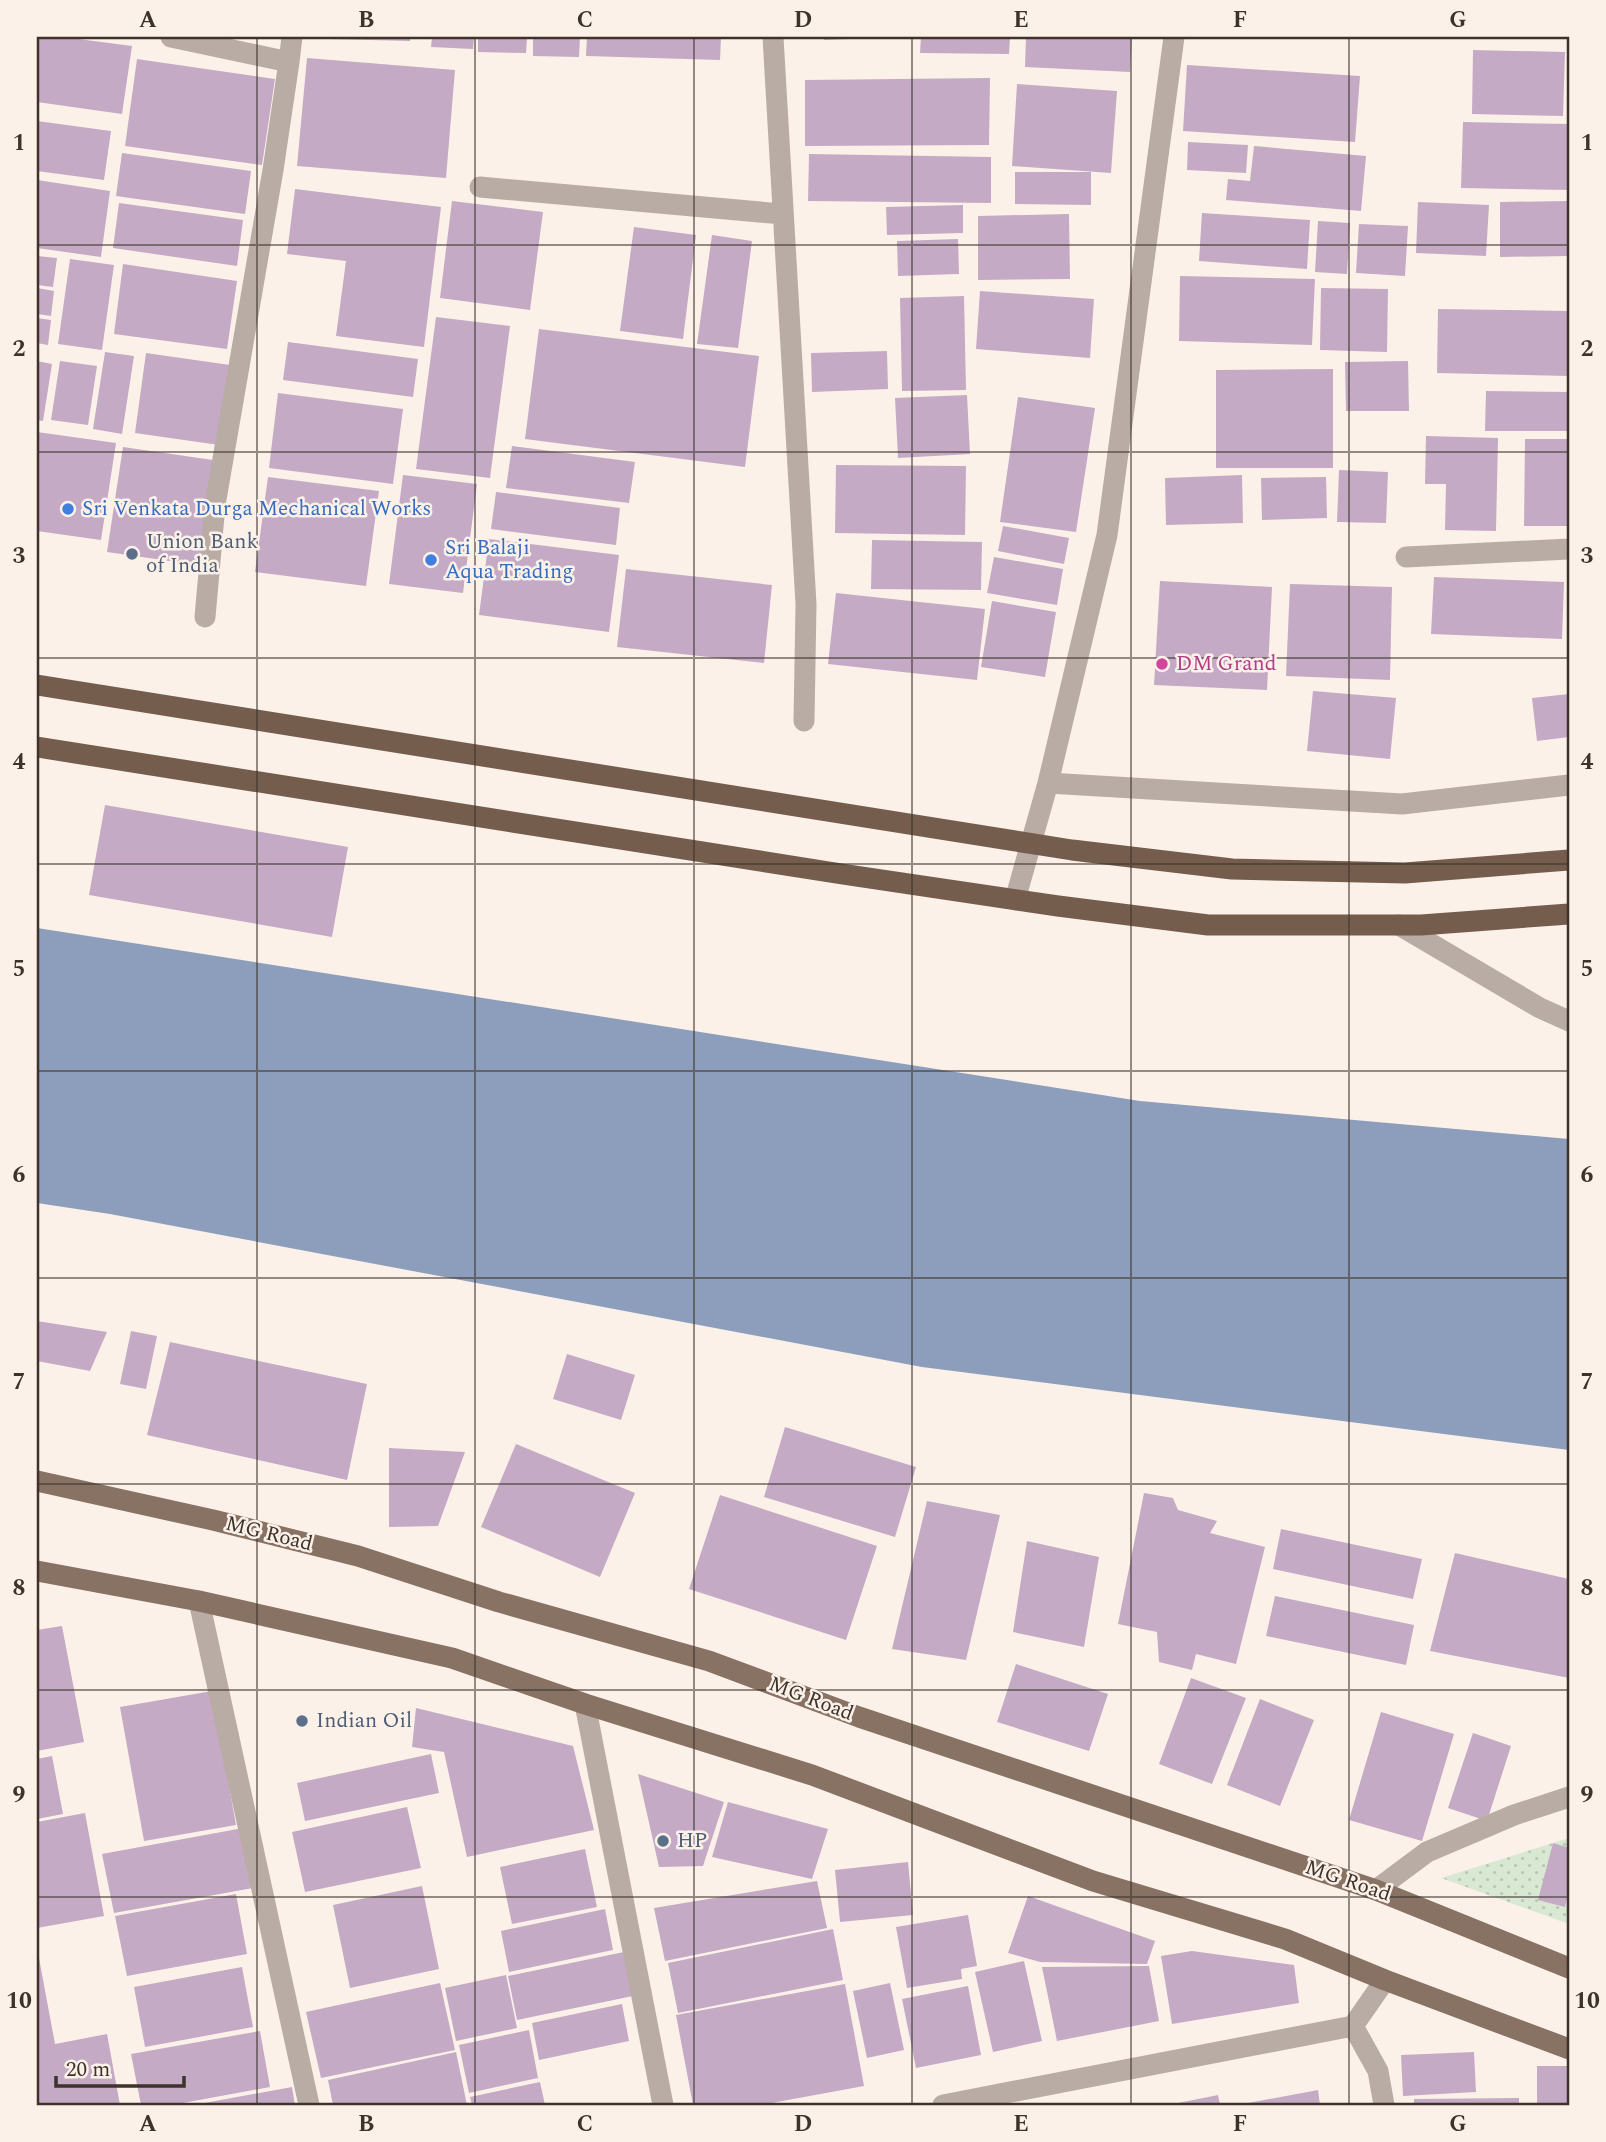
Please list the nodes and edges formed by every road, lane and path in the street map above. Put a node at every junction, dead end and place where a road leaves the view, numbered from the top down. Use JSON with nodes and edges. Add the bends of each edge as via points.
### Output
{"nodes":[{"id":1,"x":171,"y":37,"type":"edge"},
{"id":2,"x":292,"y":37,"type":"edge"},
{"id":3,"x":773,"y":37,"type":"edge"},
{"id":4,"x":1174,"y":37,"type":"edge"},
{"id":5,"x":289,"y":62,"type":"junction"},
{"id":6,"x":480,"y":187,"type":"dead end"},
{"id":7,"x":782,"y":214,"type":"junction"},
{"id":8,"x":1569,"y":549,"type":"edge"},
{"id":9,"x":1406,"y":556,"type":"dead end"},
{"id":10,"x":205,"y":617,"type":"dead end"},
{"id":11,"x":37,"y":685,"type":"edge"},
{"id":12,"x":804,"y":721,"type":"dead end"},
{"id":13,"x":37,"y":747,"type":"edge"},
{"id":14,"x":1048,"y":783,"type":"junction"},
{"id":15,"x":1569,"y":785,"type":"edge"},
{"id":16,"x":1032,"y":843,"type":"junction"},
{"id":17,"x":1569,"y":860,"type":"edge"},
{"id":18,"x":1015,"y":900,"type":"junction"},
{"id":19,"x":1569,"y":914,"type":"edge"},
{"id":20,"x":1399,"y":925,"type":"junction"},
{"id":21,"x":1569,"y":1021,"type":"edge"},
{"id":22,"x":37,"y":1481,"type":"edge"},
{"id":23,"x":37,"y":1571,"type":"edge"},
{"id":24,"x":199,"y":1601,"type":"junction"},
{"id":25,"x":585,"y":1704,"type":"junction"},
{"id":26,"x":1569,"y":1797,"type":"edge"},
{"id":27,"x":1376,"y":1890,"type":"junction"},
{"id":28,"x":1569,"y":1968,"type":"edge"},
{"id":29,"x":1385,"y":1980,"type":"junction"},
{"id":30,"x":1353,"y":2026,"type":"junction"},
{"id":31,"x":1569,"y":2049,"type":"edge"},
{"id":32,"x":309,"y":2105,"type":"edge"},
{"id":33,"x":663,"y":2105,"type":"edge"},
{"id":34,"x":943,"y":2105,"type":"edge"},
{"id":35,"x":1384,"y":2105,"type":"edge"}],
"edges":[{"from":1,"to":5,"type":"street"},
{"from":2,"to":5,"type":"street"},
{"from":3,"to":7,"type":"street"},
{"from":4,"to":14,"type":"street","via":[[1107,535]]},
{"from":5,"to":10,"type":"street","via":[[215,505]]},
{"from":6,"to":7,"type":"street"},
{"from":7,"to":12,"type":"street","via":[[806,604]]},
{"from":8,"to":9,"type":"street"},
{"from":11,"to":16,"type":"highway"},
{"from":13,"to":18,"type":"highway"},
{"from":14,"to":15,"type":"street","via":[[1402,804]]},
{"from":14,"to":16,"type":"street"},
{"from":16,"to":17,"type":"highway","via":[[1232,869],[1405,873]]},
{"from":16,"to":18,"type":"street"},
{"from":18,"to":20,"type":"highway","via":[[1208,925]]},
{"from":19,"to":20,"type":"highway"},
{"from":20,"to":21,"type":"street"},
{"from":22,"to":27,"type":"main road","name":"MG Road","via":[[358,1556],[499,1602],[709,1661],[859,1717]]},
{"from":23,"to":24,"type":"main road"},
{"from":24,"to":25,"type":"main road","via":[[452,1658]]},
{"from":24,"to":32,"type":"street"},
{"from":25,"to":29,"type":"main road","via":[[812,1775],[1093,1881],[1285,1939]]},
{"from":25,"to":33,"type":"street"},
{"from":26,"to":27,"type":"street","via":[[1427,1852]]},
{"from":27,"to":28,"type":"main road","name":"MG Road"},
{"from":29,"to":30,"type":"street"},
{"from":29,"to":31,"type":"main road"},
{"from":30,"to":34,"type":"street"},
{"from":30,"to":35,"type":"street","via":[[1378,2071]]}]}
